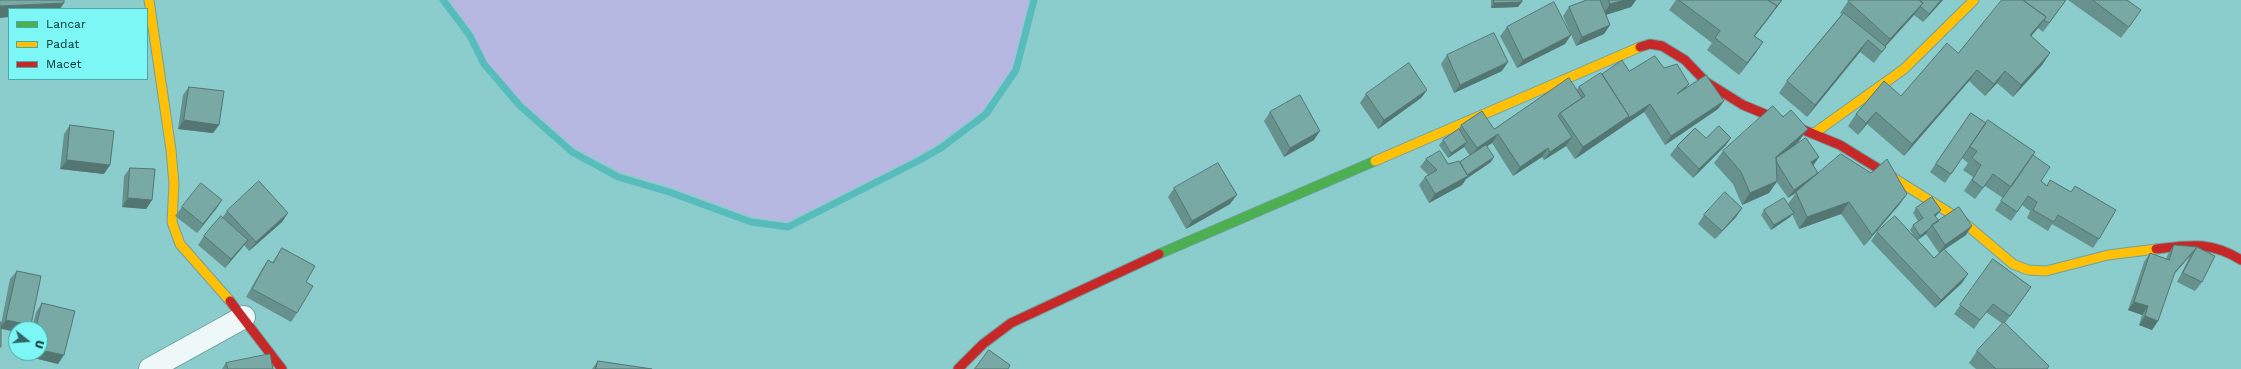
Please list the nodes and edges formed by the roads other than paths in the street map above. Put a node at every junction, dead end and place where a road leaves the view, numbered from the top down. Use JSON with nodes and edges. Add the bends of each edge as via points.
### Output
{"nodes":[{"id":1,"x":149,"y":0,"type":"edge"},
{"id":2,"x":1974,"y":0,"type":"edge"},
{"id":3,"x":1814,"y":134,"type":"junction"},
{"id":4,"x":2241,"y":260,"type":"edge"},
{"id":5,"x":244,"y":317,"type":"junction"},
{"id":6,"x":150,"y":369,"type":"edge"},
{"id":7,"x":282,"y":369,"type":"edge"},
{"id":8,"x":958,"y":369,"type":"edge"}],
"edges":[{"from":1,"to":5,"type":"street","via":[[157,42],[162,103],[171,150],[174,184],[172,222],[180,244]]},
{"from":2,"to":3,"type":"street","via":[[1904,69]]},
{"from":3,"to":4,"type":"street","via":[[1840,145],[1954,216],[2013,264],[2028,270],[2046,271],[2108,255],[2194,244],[2212,246]]},
{"from":3,"to":8,"type":"street","via":[[1743,105],[1706,82],[1685,60],[1662,46],[1650,44],[1154,256],[1085,288],[1011,323],[972,352]]},
{"from":5,"to":6,"type":"street"},
{"from":5,"to":7,"type":"street"}]}
